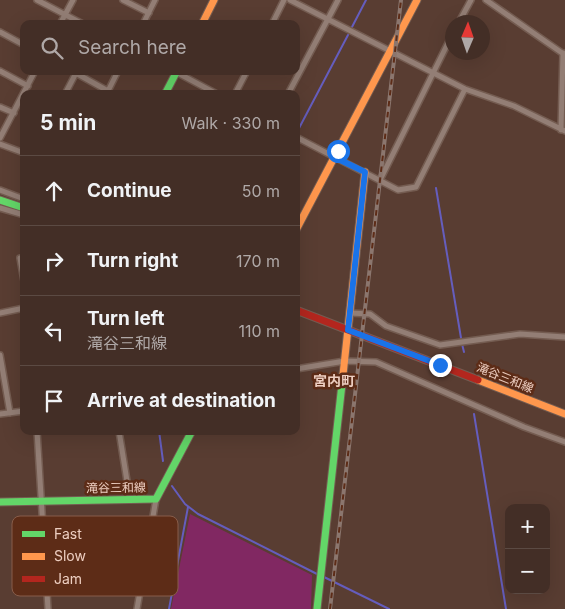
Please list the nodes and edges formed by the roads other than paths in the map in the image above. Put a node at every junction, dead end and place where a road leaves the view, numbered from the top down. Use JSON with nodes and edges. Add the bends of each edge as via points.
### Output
{"nodes":[{"id":1,"x":37,"y":0,"type":"edge"},
{"id":2,"x":72,"y":0,"type":"edge"},
{"id":3,"x":123,"y":0,"type":"edge"},
{"id":4,"x":155,"y":0,"type":"edge"},
{"id":5,"x":214,"y":0,"type":"edge"},
{"id":6,"x":284,"y":0,"type":"edge"},
{"id":7,"x":290,"y":0,"type":"edge"},
{"id":8,"x":338,"y":0,"type":"edge"},
{"id":9,"x":417,"y":0,"type":"edge"},
{"id":10,"x":471,"y":0,"type":"edge"},
{"id":11,"x":486,"y":0,"type":"edge"},
{"id":12,"x":149,"y":12,"type":"junction"},
{"id":13,"x":65,"y":14,"type":"junction"},
{"id":14,"x":463,"y":15,"type":"edge"},
{"id":15,"x":328,"y":19,"type":"junction"},
{"id":16,"x":62,"y":20,"type":"edge"},
{"id":17,"x":76,"y":20,"type":"edge"},
{"id":18,"x":145,"y":20,"type":"edge"},
{"id":19,"x":204,"y":20,"type":"edge"},
{"id":20,"x":274,"y":20,"type":"edge"},
{"id":21,"x":0,"y":32,"type":"edge"},
{"id":22,"x":20,"y":43,"type":"edge"},
{"id":23,"x":445,"y":48,"type":"edge"},
{"id":24,"x":390,"y":51,"type":"junction"},
{"id":25,"x":564,"y":54,"type":"edge"},
{"id":26,"x":0,"y":72,"type":"edge"},
{"id":27,"x":300,"y":72,"type":"edge"},
{"id":28,"x":432,"y":73,"type":"junction"},
{"id":29,"x":33,"y":75,"type":"edge"},
{"id":30,"x":73,"y":75,"type":"edge"},
{"id":31,"x":79,"y":75,"type":"edge"},
{"id":32,"x":116,"y":75,"type":"edge"},
{"id":33,"x":174,"y":75,"type":"edge"},
{"id":34,"x":181,"y":75,"type":"edge"},
{"id":35,"x":245,"y":75,"type":"edge"},
{"id":36,"x":298,"y":75,"type":"edge"},
{"id":37,"x":28,"y":86,"type":"junction"},
{"id":38,"x":26,"y":90,"type":"edge"},
{"id":39,"x":67,"y":90,"type":"edge"},
{"id":40,"x":105,"y":90,"type":"edge"},
{"id":41,"x":109,"y":90,"type":"edge"},
{"id":42,"x":167,"y":90,"type":"edge"},
{"id":43,"x":209,"y":90,"type":"edge"},
{"id":44,"x":237,"y":90,"type":"edge"},
{"id":45,"x":290,"y":90,"type":"edge"},
{"id":46,"x":465,"y":90,"type":"junction"},
{"id":47,"x":20,"y":101,"type":"edge"},
{"id":48,"x":0,"y":107,"type":"edge"},
{"id":49,"x":14,"y":113,"type":"junction"},
{"id":50,"x":563,"y":130,"type":"edge"},
{"id":51,"x":0,"y":138,"type":"edge"},
{"id":52,"x":300,"y":139,"type":"edge"},
{"id":53,"x":0,"y":144,"type":"edge"},
{"id":54,"x":20,"y":152,"type":"edge"},
{"id":55,"x":334,"y":157,"type":"junction"},
{"id":56,"x":365,"y":172,"type":"junction"},
{"id":57,"x":380,"y":180,"type":"junction"},
{"id":58,"x":0,"y":190,"type":"edge"},
{"id":59,"x":20,"y":198,"type":"edge"},
{"id":60,"x":0,"y":200,"type":"edge"},
{"id":61,"x":20,"y":207,"type":"edge"},
{"id":62,"x":0,"y":208,"type":"edge"},
{"id":63,"x":20,"y":214,"type":"edge"},
{"id":64,"x":300,"y":222,"type":"edge"},
{"id":65,"x":20,"y":309,"type":"edge"},
{"id":66,"x":300,"y":312,"type":"edge"},
{"id":67,"x":0,"y":313,"type":"edge"},
{"id":68,"x":350,"y":313,"type":"junction"},
{"id":69,"x":348,"y":330,"type":"junction"},
{"id":70,"x":565,"y":336,"type":"edge"},
{"id":71,"x":0,"y":355,"type":"edge"},
{"id":72,"x":345,"y":361,"type":"junction"},
{"id":73,"x":300,"y":368,"type":"edge"},
{"id":74,"x":20,"y":412,"type":"edge"},
{"id":75,"x":10,"y":413,"type":"junction"},
{"id":76,"x":0,"y":414,"type":"edge"},
{"id":77,"x":565,"y":414,"type":"edge"},
{"id":78,"x":37,"y":435,"type":"edge"},
{"id":79,"x":120,"y":435,"type":"edge"},
{"id":80,"x":190,"y":435,"type":"edge"},
{"id":81,"x":565,"y":442,"type":"edge"},
{"id":82,"x":127,"y":481,"type":"dead end"},
{"id":83,"x":156,"y":499,"type":"junction"},
{"id":84,"x":42,"y":501,"type":"junction"},
{"id":85,"x":0,"y":502,"type":"edge"},
{"id":86,"x":43,"y":516,"type":"edge"},
{"id":87,"x":153,"y":516,"type":"edge"},
{"id":88,"x":47,"y":596,"type":"edge"},
{"id":89,"x":139,"y":596,"type":"edge"},
{"id":90,"x":48,"y":609,"type":"edge"},
{"id":91,"x":137,"y":609,"type":"edge"},
{"id":92,"x":317,"y":609,"type":"edge"}],
"edges":[{"from":1,"to":13,"type":"street"},
{"from":2,"to":13,"type":"street"},
{"from":3,"to":12,"type":"street"},
{"from":4,"to":12,"type":"street"},
{"from":5,"to":19,"type":"street"},
{"from":6,"to":20,"type":"street"},
{"from":7,"to":15,"type":"street"},
{"from":8,"to":15,"type":"street"},
{"from":9,"to":24,"type":"street"},
{"from":10,"to":14,"type":"street"},
{"from":11,"to":25,"type":"street"},
{"from":12,"to":18,"type":"street"},
{"from":13,"to":16,"type":"street"},
{"from":13,"to":17,"type":"street"},
{"from":15,"to":24,"type":"street"},
{"from":15,"to":27,"type":"street"},
{"from":21,"to":22,"type":"street"},
{"from":23,"to":28,"type":"street"},
{"from":24,"to":28,"type":"street"},
{"from":24,"to":55,"type":"street"},
{"from":25,"to":50,"type":"street"},
{"from":26,"to":37,"type":"street"},
{"from":28,"to":46,"type":"street"},
{"from":28,"to":57,"type":"street"},
{"from":29,"to":37,"type":"street"},
{"from":30,"to":39,"type":"street"},
{"from":31,"to":40,"type":"street"},
{"from":32,"to":41,"type":"street"},
{"from":33,"to":42,"type":"street"},
{"from":34,"to":43,"type":"street"},
{"from":35,"to":44,"type":"street"},
{"from":36,"to":45,"type":"street"},
{"from":37,"to":38,"type":"street"},
{"from":46,"to":50,"type":"street","via":[[514,106]]},
{"from":46,"to":57,"type":"street","via":[[416,187],[398,190]]},
{"from":47,"to":49,"type":"street"},
{"from":48,"to":49,"type":"street"},
{"from":49,"to":51,"type":"street"},
{"from":52,"to":55,"type":"street"},
{"from":53,"to":54,"type":"street"},
{"from":55,"to":56,"type":"street"},
{"from":55,"to":64,"type":"street"},
{"from":56,"to":57,"type":"street"},
{"from":56,"to":68,"type":"street"},
{"from":58,"to":59,"type":"street"},
{"from":60,"to":61,"type":"street"},
{"from":62,"to":63,"type":"street"},
{"from":65,"to":67,"type":"street"},
{"from":66,"to":69,"type":"street","name":"滝谷三和線"},
{"from":68,"to":69,"type":"street"},
{"from":68,"to":70,"type":"street","via":[[370,314],[386,326],[440,345],[520,334]]},
{"from":69,"to":72,"type":"street"},
{"from":69,"to":77,"type":"street","name":"滝谷三和線"},
{"from":71,"to":75,"type":"street"},
{"from":72,"to":73,"type":"street"},
{"from":72,"to":81,"type":"street","via":[[376,362]]},
{"from":72,"to":92,"type":"street"},
{"from":74,"to":75,"type":"street"},
{"from":75,"to":76,"type":"street"},
{"from":78,"to":84,"type":"street"},
{"from":79,"to":82,"type":"street"},
{"from":80,"to":83,"type":"street","name":"滝谷三和線"},
{"from":83,"to":84,"type":"street","name":"滝谷三和線"},
{"from":83,"to":87,"type":"street"},
{"from":84,"to":85,"type":"street","name":"滝谷三和線"},
{"from":84,"to":86,"type":"street"},
{"from":88,"to":90,"type":"street"},
{"from":89,"to":91,"type":"street"}]}
